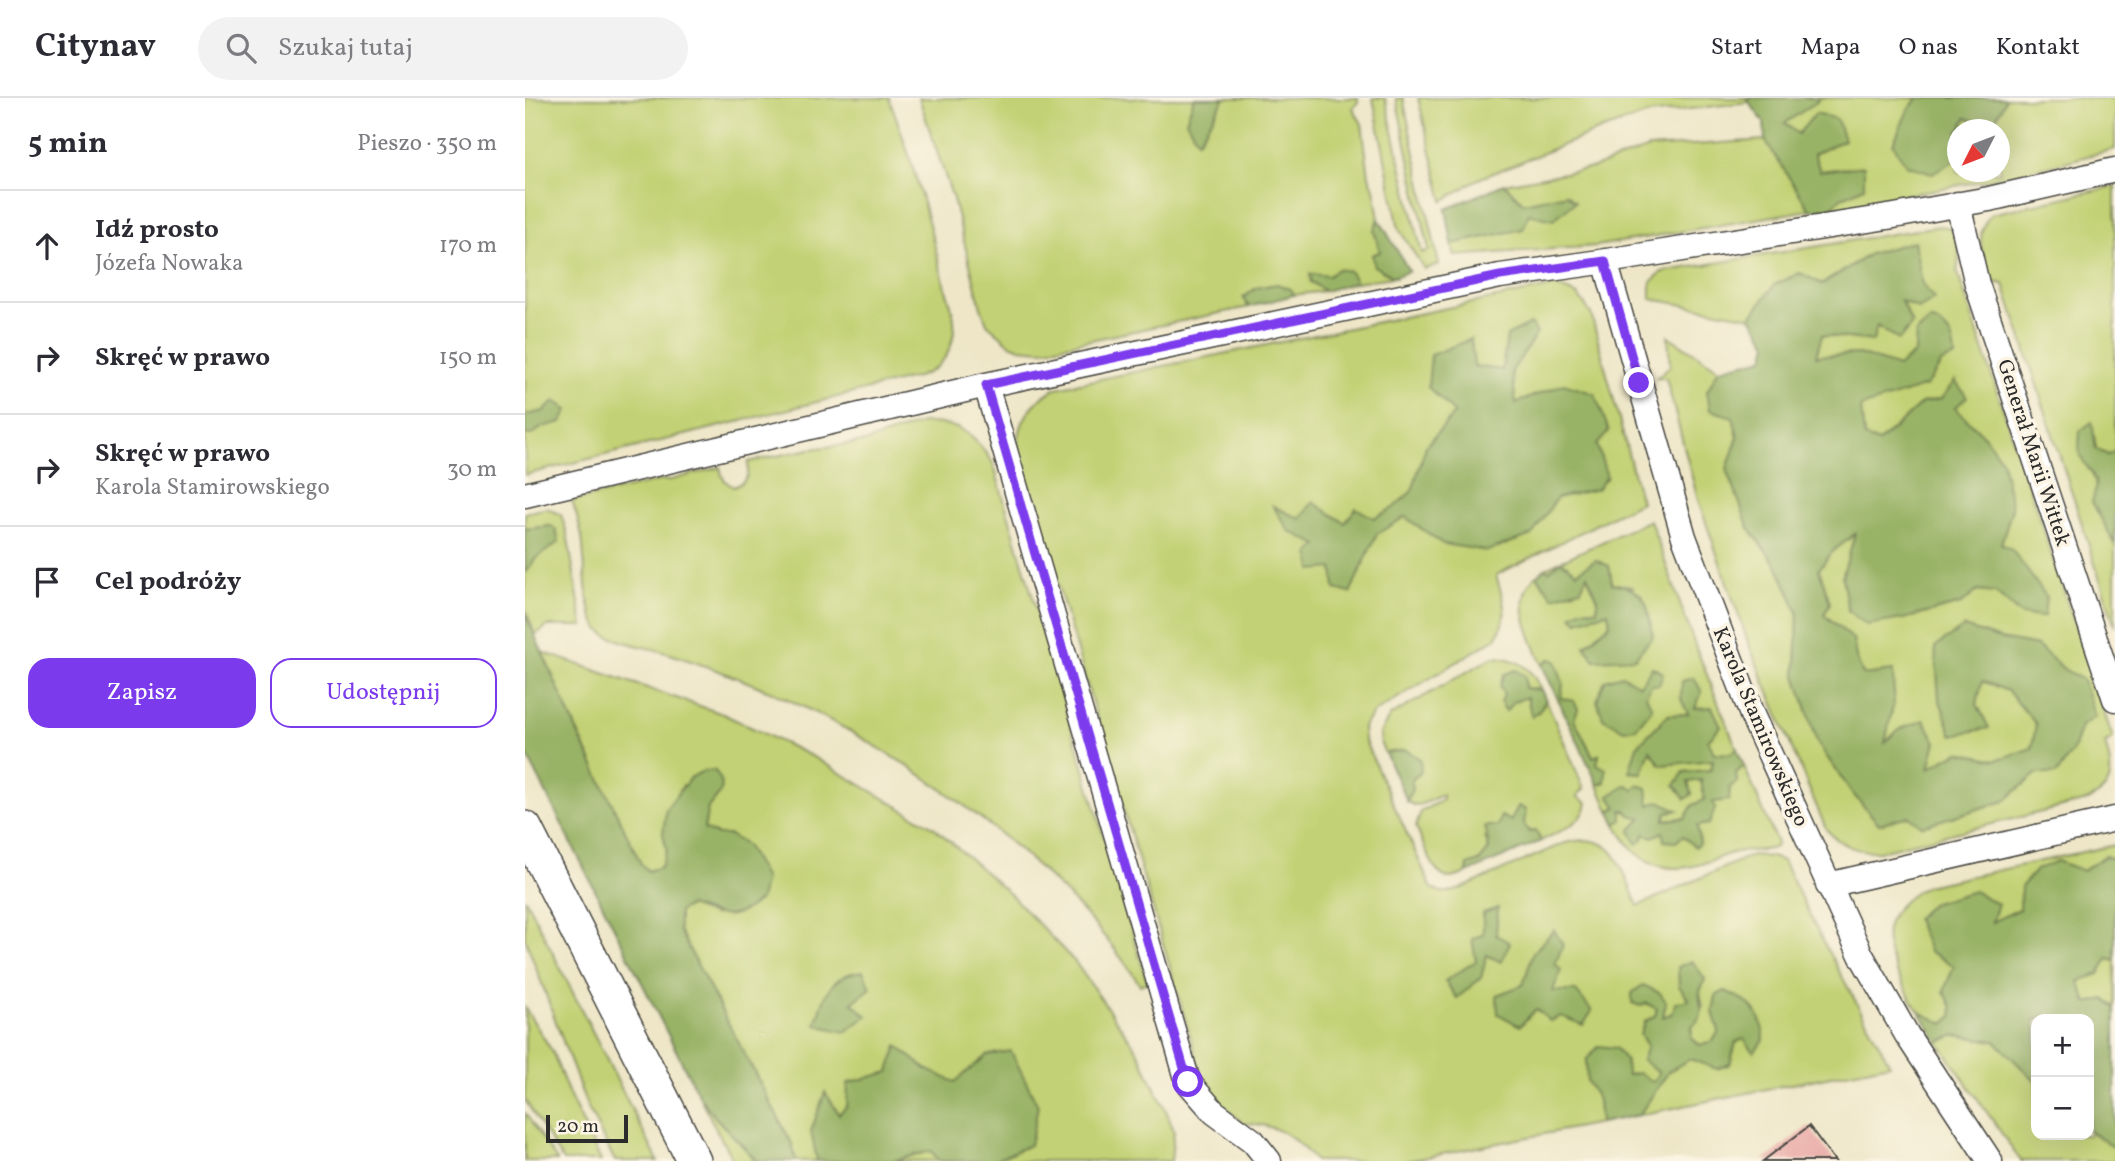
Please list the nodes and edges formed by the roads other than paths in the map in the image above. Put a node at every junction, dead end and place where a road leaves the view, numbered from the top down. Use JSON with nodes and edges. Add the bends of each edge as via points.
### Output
{"nodes":[{"id":1,"x":2115,"y":170,"type":"edge"},
{"id":2,"x":1958,"y":204,"type":"junction"},
{"id":3,"x":1605,"y":261,"type":"junction"},
{"id":4,"x":986,"y":385,"type":"junction"},
{"id":5,"x":525,"y":495,"type":"edge"},
{"id":6,"x":2115,"y":699,"type":"edge"},
{"id":7,"x":2115,"y":820,"type":"edge"},
{"id":8,"x":525,"y":828,"type":"edge"},
{"id":9,"x":1828,"y":885,"type":"junction"},
{"id":10,"x":694,"y":1161,"type":"edge"},
{"id":11,"x":1269,"y":1161,"type":"edge"},
{"id":12,"x":1990,"y":1161,"type":"edge"}],
"edges":[{"from":1,"to":2,"type":"street"},
{"from":2,"to":3,"type":"street"},
{"from":2,"to":6,"type":"street","name":"Generał Marii Wittek","via":[[1977,284]]},
{"from":3,"to":4,"type":"street","via":[[1500,276]]},
{"from":3,"to":9,"type":"street","name":"Karola Stamirowskiego","via":[[1684,537],[1752,715]]},
{"from":4,"to":5,"type":"street"},
{"from":4,"to":11,"type":"street","via":[[1188,1082]]},
{"from":7,"to":9,"type":"street"},
{"from":8,"to":10,"type":"main road"},
{"from":9,"to":12,"type":"street","name":"Karola Stamirowskiego","via":[[1885,999]]}]}
